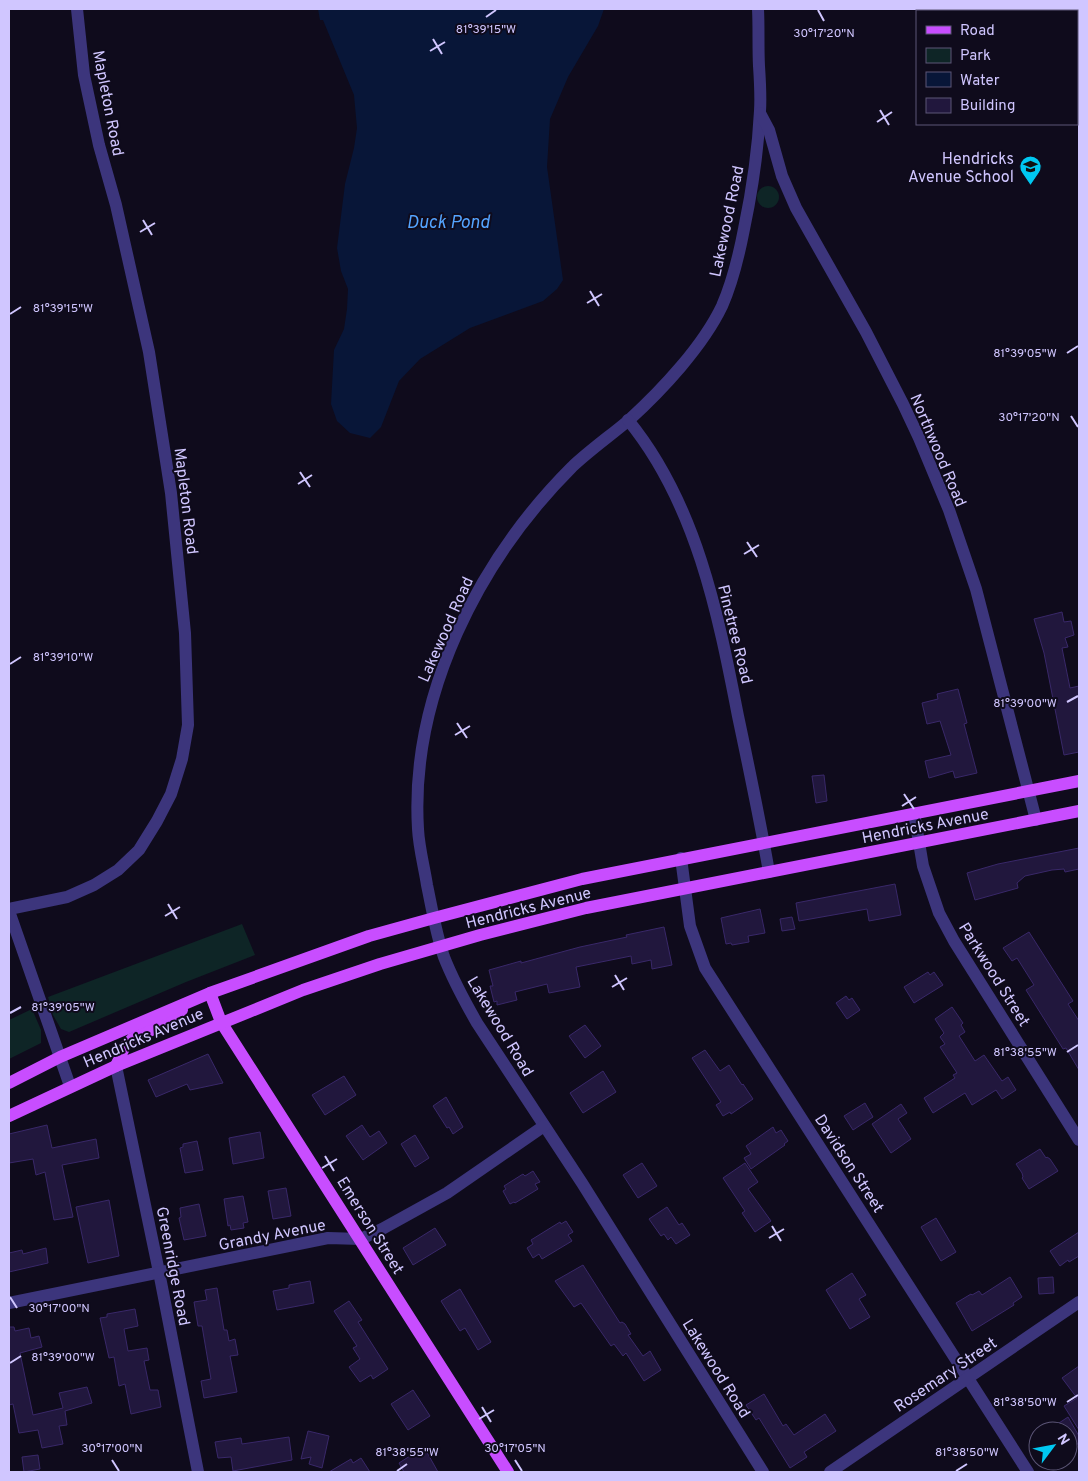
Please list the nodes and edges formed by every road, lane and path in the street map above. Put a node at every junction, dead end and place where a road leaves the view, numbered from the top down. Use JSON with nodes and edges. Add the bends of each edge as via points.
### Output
{"nodes":[{"id":1,"x":77,"y":9,"type":"edge"},
{"id":2,"x":758,"y":9,"type":"edge"},
{"id":3,"x":760,"y":113,"type":"junction"},
{"id":4,"x":628,"y":420,"type":"junction"},
{"id":5,"x":1079,"y":781,"type":"edge"},
{"id":6,"x":1029,"y":791,"type":"junction"},
{"id":7,"x":1079,"y":811,"type":"edge"},
{"id":8,"x":914,"y":813,"type":"junction"},
{"id":9,"x":1036,"y":820,"type":"junction"},
{"id":10,"x":918,"y":843,"type":"junction"},
{"id":11,"x":764,"y":844,"type":"junction"},
{"id":12,"x":681,"y":858,"type":"junction"},
{"id":13,"x":769,"y":872,"type":"junction"},
{"id":14,"x":684,"y":888,"type":"junction"},
{"id":15,"x":9,"y":910,"type":"edge"},
{"id":16,"x":434,"y":918,"type":"junction"},
{"id":17,"x":441,"y":947,"type":"junction"},
{"id":18,"x":210,"y":994,"type":"junction"},
{"id":19,"x":196,"y":1000,"type":"junction"},
{"id":20,"x":221,"y":1022,"type":"junction"},
{"id":21,"x":60,"y":1056,"type":"junction"},
{"id":22,"x":116,"y":1066,"type":"junction"},
{"id":23,"x":9,"y":1083,"type":"edge"},
{"id":24,"x":70,"y":1086,"type":"junction"},
{"id":25,"x":9,"y":1116,"type":"edge"},
{"id":26,"x":544,"y":1126,"type":"junction"},
{"id":27,"x":1079,"y":1140,"type":"edge"},
{"id":28,"x":361,"y":1239,"type":"junction"},
{"id":29,"x":159,"y":1272,"type":"junction"},
{"id":30,"x":1079,"y":1302,"type":"edge"},
{"id":31,"x":9,"y":1303,"type":"edge"},
{"id":32,"x":968,"y":1378,"type":"junction"},
{"id":33,"x":198,"y":1472,"type":"edge"},
{"id":34,"x":508,"y":1472,"type":"edge"},
{"id":35,"x":763,"y":1472,"type":"edge"},
{"id":36,"x":830,"y":1472,"type":"edge"},
{"id":37,"x":1028,"y":1472,"type":"edge"}],
"edges":[{"from":1,"to":15,"type":"street","name":"Mapleton Road","via":[[84,75],[149,352],[168,474],[185,633],[188,725],[171,794],[139,850],[118,870],[94,885],[66,897]]},
{"from":2,"to":3,"type":"street","name":"Lakewood Road"},
{"from":3,"to":4,"type":"street","name":"Lakewood Road","via":[[751,197],[731,282],[721,307],[696,348]]},
{"from":3,"to":6,"type":"street","name":"Northwood Road","via":[[796,208],[903,404],[948,510],[976,589]]},
{"from":4,"to":11,"type":"street","name":"Pinetree Road","via":[[660,466],[696,546],[726,657]]},
{"from":4,"to":16,"type":"street","name":"Lakewood Road","via":[[590,450],[520,527],[469,608],[446,659],[430,708],[419,770],[419,837]]},
{"from":5,"to":6,"type":"main road","name":"Hendricks Avenue"},
{"from":6,"to":8,"type":"main road","name":"Hendricks Avenue"},
{"from":6,"to":9,"type":"street","name":"Northwood Road"},
{"from":7,"to":9,"type":"main road","name":"Hendricks Avenue"},
{"from":8,"to":10,"type":"street","name":"Parkwood Street"},
{"from":8,"to":11,"type":"main road","name":"Hendricks Avenue"},
{"from":9,"to":10,"type":"main road","name":"Hendricks Avenue"},
{"from":10,"to":13,"type":"main road","name":"Hendricks Avenue"},
{"from":10,"to":27,"type":"street","name":"Parkwood Street","via":[[939,913],[954,941]]},
{"from":11,"to":12,"type":"main road","name":"Hendricks Avenue"},
{"from":11,"to":13,"type":"street","name":"Pinetree Road"},
{"from":12,"to":14,"type":"street","name":"Davidson Street"},
{"from":12,"to":16,"type":"main road","name":"Hendricks Avenue","via":[[582,879]]},
{"from":13,"to":14,"type":"main road","name":"Hendricks Avenue"},
{"from":14,"to":17,"type":"main road","name":"Hendricks Avenue","via":[[586,908]]},
{"from":14,"to":32,"type":"street","name":"Davidson Street","via":[[690,926],[705,968]]},
{"from":15,"to":21,"type":"street"},
{"from":16,"to":17,"type":"street","name":"Lakewood Road"},
{"from":16,"to":18,"type":"main road","name":"Hendricks Avenue","via":[[369,936]]},
{"from":17,"to":20,"type":"main road","name":"Hendricks Avenue","via":[[312,987]]},
{"from":17,"to":26,"type":"street","name":"Lakewood Road","via":[[473,1016]]},
{"from":18,"to":19,"type":"main road","name":"Hendricks Avenue"},
{"from":18,"to":20,"type":"main road","name":"Emerson Street"},
{"from":19,"to":21,"type":"main road","name":"Hendricks Avenue"},
{"from":19,"to":22,"type":"main road","via":[[162,1025],[132,1039]]},
{"from":20,"to":22,"type":"main road","name":"Hendricks Avenue"},
{"from":20,"to":28,"type":"main road","name":"Emerson Street"},
{"from":21,"to":23,"type":"main road","name":"Hendricks Avenue"},
{"from":21,"to":24,"type":"street"},
{"from":22,"to":24,"type":"main road","name":"Hendricks Avenue"},
{"from":22,"to":29,"type":"street","name":"Greenridge Road"},
{"from":24,"to":25,"type":"main road","name":"Hendricks Avenue"},
{"from":26,"to":28,"type":"street","name":"Grandy Avenue","via":[[447,1193]]},
{"from":26,"to":35,"type":"street","name":"Lakewood Road"},
{"from":28,"to":29,"type":"street","name":"Grandy Avenue","via":[[328,1238]]},
{"from":28,"to":34,"type":"main road","name":"Emerson Street"},
{"from":29,"to":31,"type":"street","name":"Grandy Avenue"},
{"from":29,"to":33,"type":"street","name":"Greenridge Road"},
{"from":30,"to":32,"type":"street","name":"Rosemary Street"},
{"from":32,"to":36,"type":"street","name":"Rosemary Street"},
{"from":32,"to":37,"type":"street","name":"Davidson Street"}]}
